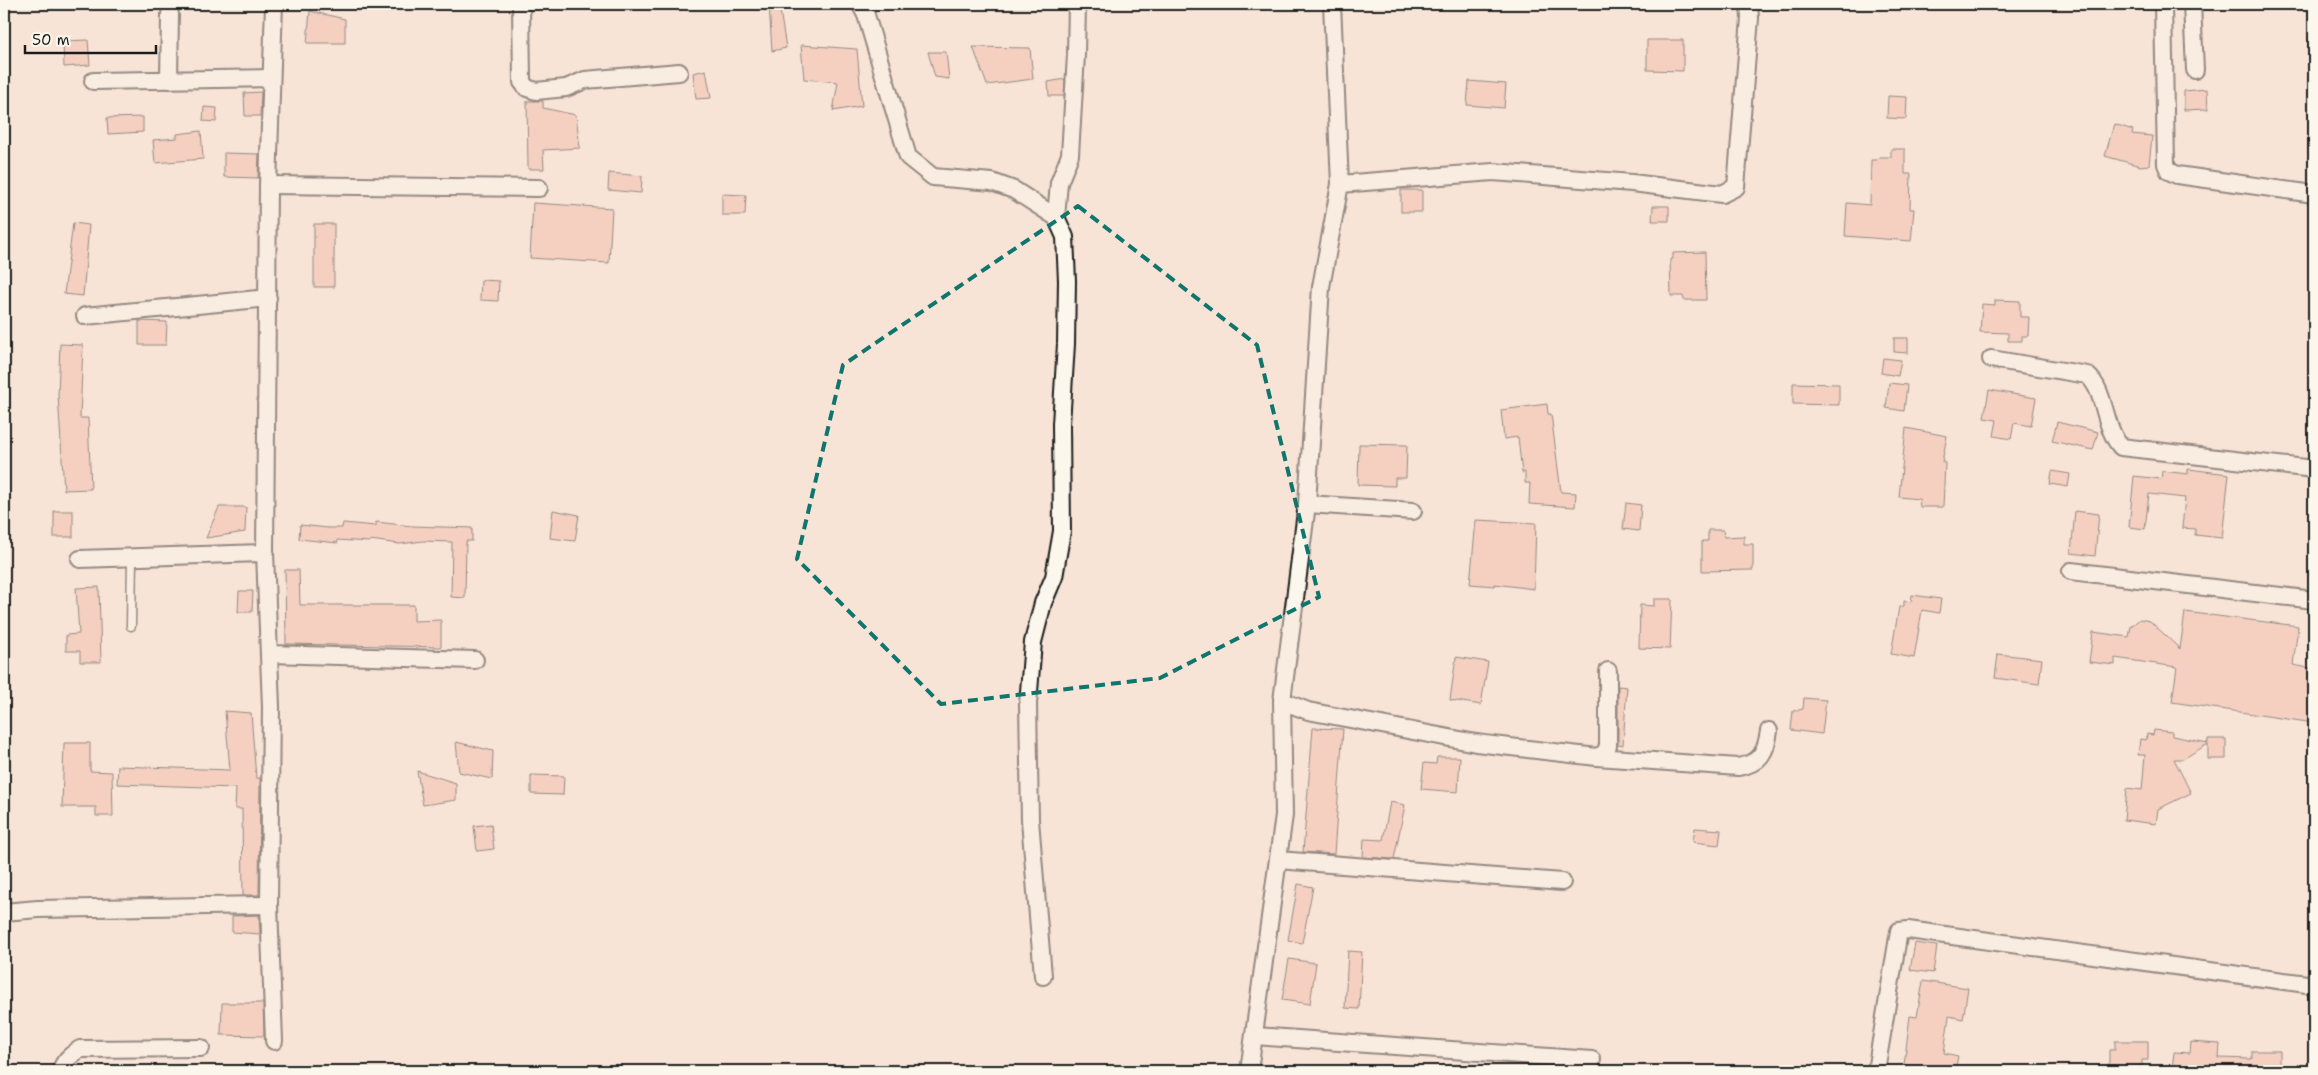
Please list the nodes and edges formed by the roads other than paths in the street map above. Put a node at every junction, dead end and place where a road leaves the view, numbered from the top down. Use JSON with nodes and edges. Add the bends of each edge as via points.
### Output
{"nodes":[{"id":1,"x":274,"y":4,"type":"edge"},
{"id":2,"x":521,"y":4,"type":"edge"},
{"id":3,"x":860,"y":4,"type":"edge"},
{"id":4,"x":1077,"y":4,"type":"edge"},
{"id":5,"x":1332,"y":4,"type":"edge"},
{"id":6,"x":1749,"y":4,"type":"edge"},
{"id":7,"x":2163,"y":4,"type":"edge"},
{"id":8,"x":2192,"y":4,"type":"edge"},
{"id":9,"x":170,"y":14,"type":"dead end"},
{"id":10,"x":2195,"y":70,"type":"dead end"},
{"id":11,"x":679,"y":72,"type":"dead end"},
{"id":12,"x":271,"y":78,"type":"junction"},
{"id":13,"x":169,"y":80,"type":"junction"},
{"id":14,"x":93,"y":81,"type":"dead end"},
{"id":15,"x":1340,"y":184,"type":"junction"},
{"id":16,"x":268,"y":185,"type":"junction"},
{"id":17,"x":539,"y":188,"type":"dead end"},
{"id":18,"x":2314,"y":194,"type":"edge"},
{"id":19,"x":1056,"y":217,"type":"junction"},
{"id":20,"x":268,"y":298,"type":"junction"},
{"id":21,"x":85,"y":316,"type":"dead end"},
{"id":22,"x":1991,"y":359,"type":"dead end"},
{"id":23,"x":2314,"y":469,"type":"edge"},
{"id":24,"x":1307,"y":504,"type":"junction"},
{"id":25,"x":1413,"y":512,"type":"dead end"},
{"id":26,"x":265,"y":554,"type":"junction"},
{"id":27,"x":132,"y":558,"type":"junction"},
{"id":28,"x":80,"y":559,"type":"dead end"},
{"id":29,"x":2071,"y":571,"type":"dead end"},
{"id":30,"x":2314,"y":600,"type":"edge"},
{"id":31,"x":131,"y":626,"type":"dead end"},
{"id":32,"x":269,"y":654,"type":"junction"},
{"id":33,"x":475,"y":660,"type":"dead end"},
{"id":34,"x":1608,"y":671,"type":"dead end"},
{"id":35,"x":1282,"y":701,"type":"junction"},
{"id":36,"x":1769,"y":731,"type":"dead end"},
{"id":37,"x":1597,"y":757,"type":"junction"},
{"id":38,"x":1278,"y":860,"type":"junction"},
{"id":39,"x":1562,"y":882,"type":"dead end"},
{"id":40,"x":269,"y":905,"type":"junction"},
{"id":41,"x":4,"y":912,"type":"edge"},
{"id":42,"x":1043,"y":976,"type":"dead end"},
{"id":43,"x":2314,"y":985,"type":"edge"},
{"id":44,"x":1255,"y":1036,"type":"junction"},
{"id":45,"x":274,"y":1041,"type":"dead end"},
{"id":46,"x":201,"y":1048,"type":"dead end"},
{"id":47,"x":1592,"y":1060,"type":"dead end"},
{"id":48,"x":61,"y":1071,"type":"edge"},
{"id":49,"x":1249,"y":1071,"type":"edge"},
{"id":50,"x":1876,"y":1071,"type":"edge"}],
"edges":[{"from":1,"to":12,"type":"street"},
{"from":2,"to":11,"type":"street","via":[[522,82],[527,88],[536,91],[566,88],[585,80]]},
{"from":3,"to":19,"type":"street","via":[[908,158],[933,177],[992,182],[1014,190]]},
{"from":4,"to":19,"type":"street","via":[[1070,154],[1059,183]]},
{"from":5,"to":15,"type":"street"},
{"from":6,"to":15,"type":"street","via":[[1736,187],[1722,194],[1632,182],[1492,172]]},
{"from":7,"to":18,"type":"street","via":[[2166,164],[2169,171],[2177,175]]},
{"from":8,"to":10,"type":"street"},
{"from":9,"to":13,"type":"street"},
{"from":12,"to":13,"type":"street"},
{"from":12,"to":16,"type":"street"},
{"from":13,"to":14,"type":"street"},
{"from":15,"to":24,"type":"street","via":[[1321,287]]},
{"from":16,"to":17,"type":"street"},
{"from":16,"to":20,"type":"street"},
{"from":19,"to":42,"type":"street","via":[[1065,237],[1067,281],[1061,424],[1062,531],[1054,577],[1033,642],[1028,704],[1030,820]]},
{"from":20,"to":21,"type":"street"},
{"from":20,"to":26,"type":"street"},
{"from":22,"to":23,"type":"street","via":[[2087,375],[2094,380],[2110,429],[2121,447]]},
{"from":24,"to":25,"type":"street"},
{"from":24,"to":35,"type":"street"},
{"from":26,"to":27,"type":"street"},
{"from":26,"to":32,"type":"street"},
{"from":27,"to":28,"type":"street"},
{"from":27,"to":31,"type":"lane"},
{"from":29,"to":30,"type":"street"},
{"from":32,"to":33,"type":"street"},
{"from":32,"to":40,"type":"street"},
{"from":34,"to":37,"type":"street","via":[[1608,746],[1606,753]]},
{"from":35,"to":37,"type":"street","via":[[1308,711],[1476,743]]},
{"from":35,"to":38,"type":"street","via":[[1284,815]]},
{"from":36,"to":37,"type":"street","via":[[1762,757],[1738,767]]},
{"from":38,"to":39,"type":"street"},
{"from":38,"to":44,"type":"street"},
{"from":40,"to":41,"type":"street"},
{"from":40,"to":45,"type":"street"},
{"from":43,"to":50,"type":"street","via":[[1908,930],[1899,932]]},
{"from":44,"to":47,"type":"street"},
{"from":44,"to":49,"type":"street"},
{"from":46,"to":48,"type":"street","via":[[80,1049],[70,1055]]}]}
